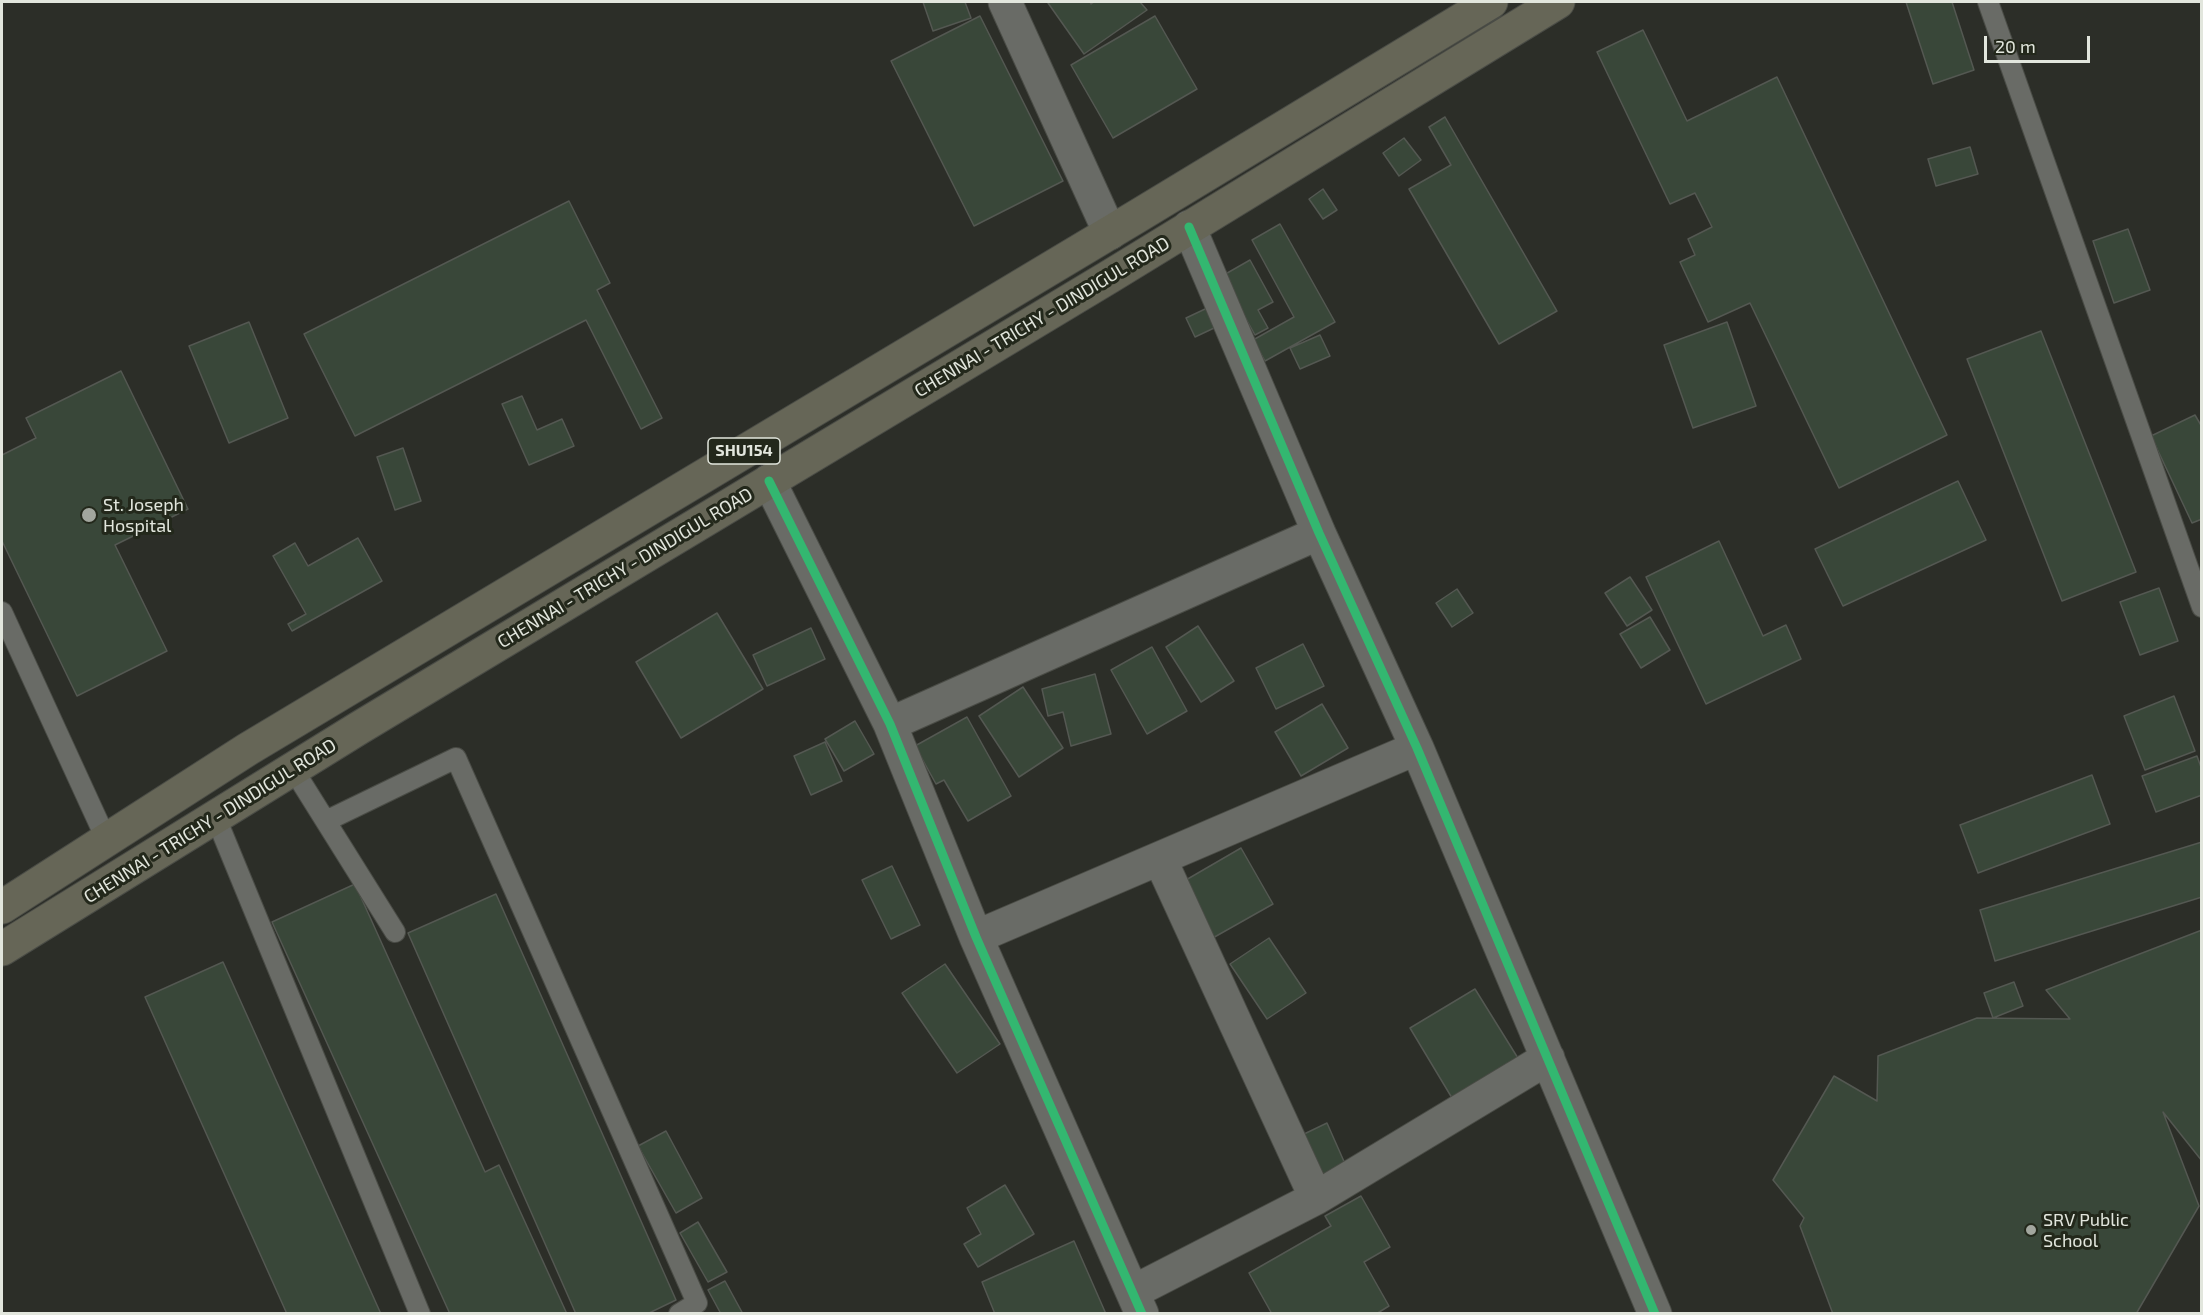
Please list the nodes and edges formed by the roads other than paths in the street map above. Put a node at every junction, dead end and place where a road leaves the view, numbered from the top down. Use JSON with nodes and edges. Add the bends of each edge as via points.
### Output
{"nodes":[{"id":1,"x":1005,"y":2,"type":"edge"},
{"id":2,"x":1491,"y":2,"type":"edge"},
{"id":3,"x":1558,"y":2,"type":"edge"},
{"id":4,"x":1988,"y":2,"type":"edge"},
{"id":5,"x":1190,"y":227,"type":"junction"},
{"id":6,"x":1110,"y":233,"type":"junction"},
{"id":7,"x":769,"y":481,"type":"junction"},
{"id":8,"x":1319,"y":533,"type":"junction"},
{"id":9,"x":2202,"y":607,"type":"edge"},
{"id":10,"x":2,"y":612,"type":"edge"},
{"id":11,"x":890,"y":724,"type":"junction"},
{"id":12,"x":1417,"y":748,"type":"junction"},
{"id":13,"x":293,"y":769,"type":"junction"},
{"id":14,"x":216,"y":818,"type":"junction"},
{"id":15,"x":326,"y":821,"type":"junction"},
{"id":16,"x":107,"y":840,"type":"junction"},
{"id":17,"x":1160,"y":859,"type":"junction"},
{"id":18,"x":2,"y":907,"type":"edge"},
{"id":19,"x":395,"y":932,"type":"dead end"},
{"id":20,"x":976,"y":937,"type":"junction"},
{"id":21,"x":2,"y":950,"type":"edge"},
{"id":22,"x":1548,"y":1058,"type":"junction"},
{"id":23,"x":1316,"y":1198,"type":"junction"},
{"id":24,"x":1138,"y":1303,"type":"edge"},
{"id":25,"x":420,"y":1314,"type":"edge"},
{"id":26,"x":679,"y":1314,"type":"edge"},
{"id":27,"x":1655,"y":1314,"type":"edge"}],
"edges":[{"from":1,"to":6,"type":"street"},
{"from":2,"to":6,"type":"highway","name":"CHENNAI - TRICHY - DINDIGUL ROAD","number":"SHU154"},
{"from":3,"to":5,"type":"highway","name":"CHENNAI - TRICHY - DINDIGUL ROAD"},
{"from":4,"to":9,"type":"lane"},
{"from":5,"to":7,"type":"highway","name":"CHENNAI - TRICHY - DINDIGUL ROAD"},
{"from":5,"to":8,"type":"street"},
{"from":6,"to":16,"type":"highway","name":"CHENNAI - TRICHY - DINDIGUL ROAD","number":"SHU154","via":[[248,749]]},
{"from":7,"to":11,"type":"street"},
{"from":7,"to":13,"type":"highway","name":"CHENNAI - TRICHY - DINDIGUL ROAD"},
{"from":8,"to":11,"type":"street"},
{"from":8,"to":12,"type":"street"},
{"from":10,"to":16,"type":"lane"},
{"from":11,"to":20,"type":"street"},
{"from":12,"to":17,"type":"street"},
{"from":12,"to":22,"type":"street"},
{"from":13,"to":14,"type":"highway","name":"CHENNAI - TRICHY - DINDIGUL ROAD"},
{"from":13,"to":15,"type":"lane"},
{"from":14,"to":21,"type":"highway","name":"CHENNAI - TRICHY - DINDIGUL ROAD"},
{"from":14,"to":25,"type":"lane"},
{"from":15,"to":19,"type":"lane"},
{"from":15,"to":26,"type":"lane","via":[[456,758],[697,1303]]},
{"from":16,"to":18,"type":"highway","name":"CHENNAI - TRICHY - DINDIGUL ROAD","number":"SHU154"},
{"from":17,"to":20,"type":"street"},
{"from":17,"to":23,"type":"street"},
{"from":20,"to":24,"type":"street"},
{"from":22,"to":23,"type":"street"},
{"from":22,"to":27,"type":"street"},
{"from":23,"to":24,"type":"street"}]}
